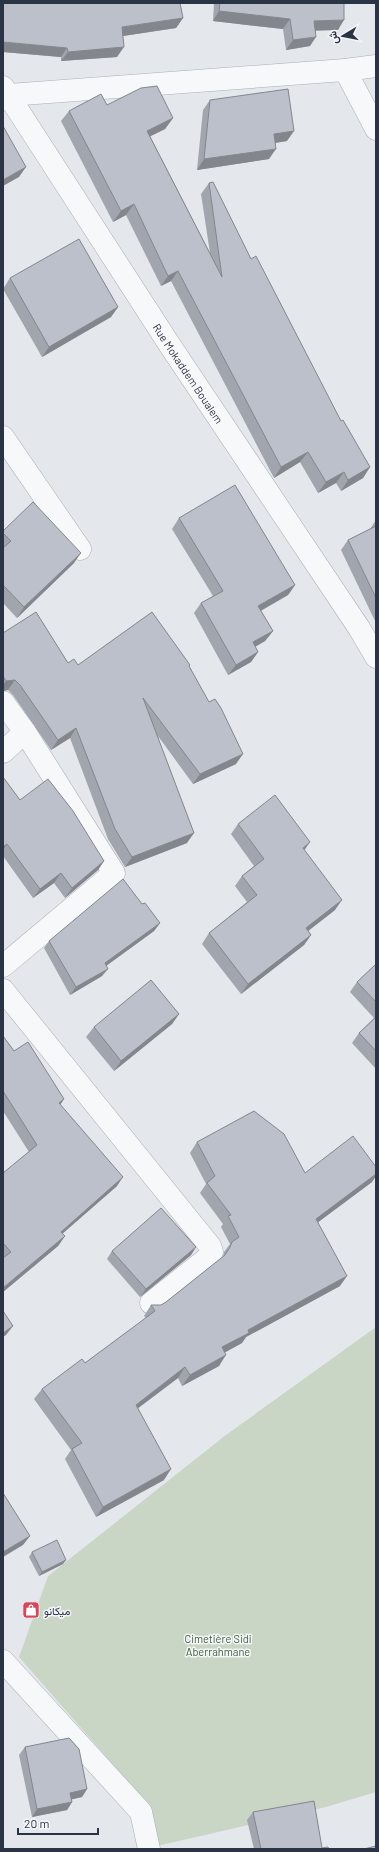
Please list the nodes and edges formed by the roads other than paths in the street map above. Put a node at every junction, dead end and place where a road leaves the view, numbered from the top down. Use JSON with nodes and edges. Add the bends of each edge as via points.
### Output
{"nodes":[{"id":1,"x":376,"y":66,"type":"edge"},
{"id":2,"x":345,"y":70,"type":"junction"},
{"id":3,"x":5,"y":93,"type":"edge"},
{"id":4,"x":376,"y":129,"type":"edge"},
{"id":5,"x":3,"y":437,"type":"edge"},
{"id":6,"x":80,"y":549,"type":"dead end"},
{"id":7,"x":376,"y":657,"type":"edge"},
{"id":8,"x":3,"y":702,"type":"edge"},
{"id":9,"x":25,"y":732,"type":"junction"},
{"id":10,"x":3,"y":752,"type":"edge"},
{"id":11,"x":3,"y":966,"type":"edge"},
{"id":12,"x":3,"y":990,"type":"edge"},
{"id":13,"x":151,"y":1303,"type":"edge"},
{"id":14,"x":3,"y":1661,"type":"edge"},
{"id":15,"x":149,"y":1849,"type":"edge"}],
"edges":[{"from":1,"to":2,"type":"street"},
{"from":2,"to":3,"type":"street"},
{"from":2,"to":4,"type":"street"},
{"from":3,"to":7,"type":"street","name":"Rue Mokaddem Boualem"},
{"from":5,"to":6,"type":"street"},
{"from":8,"to":9,"type":"street"},
{"from":9,"to":10,"type":"street"},
{"from":9,"to":11,"type":"street","via":[[114,873]]},
{"from":12,"to":13,"type":"street","via":[[210,1246],[210,1256]]},
{"from":14,"to":15,"type":"street","via":[[141,1812]]}]}
